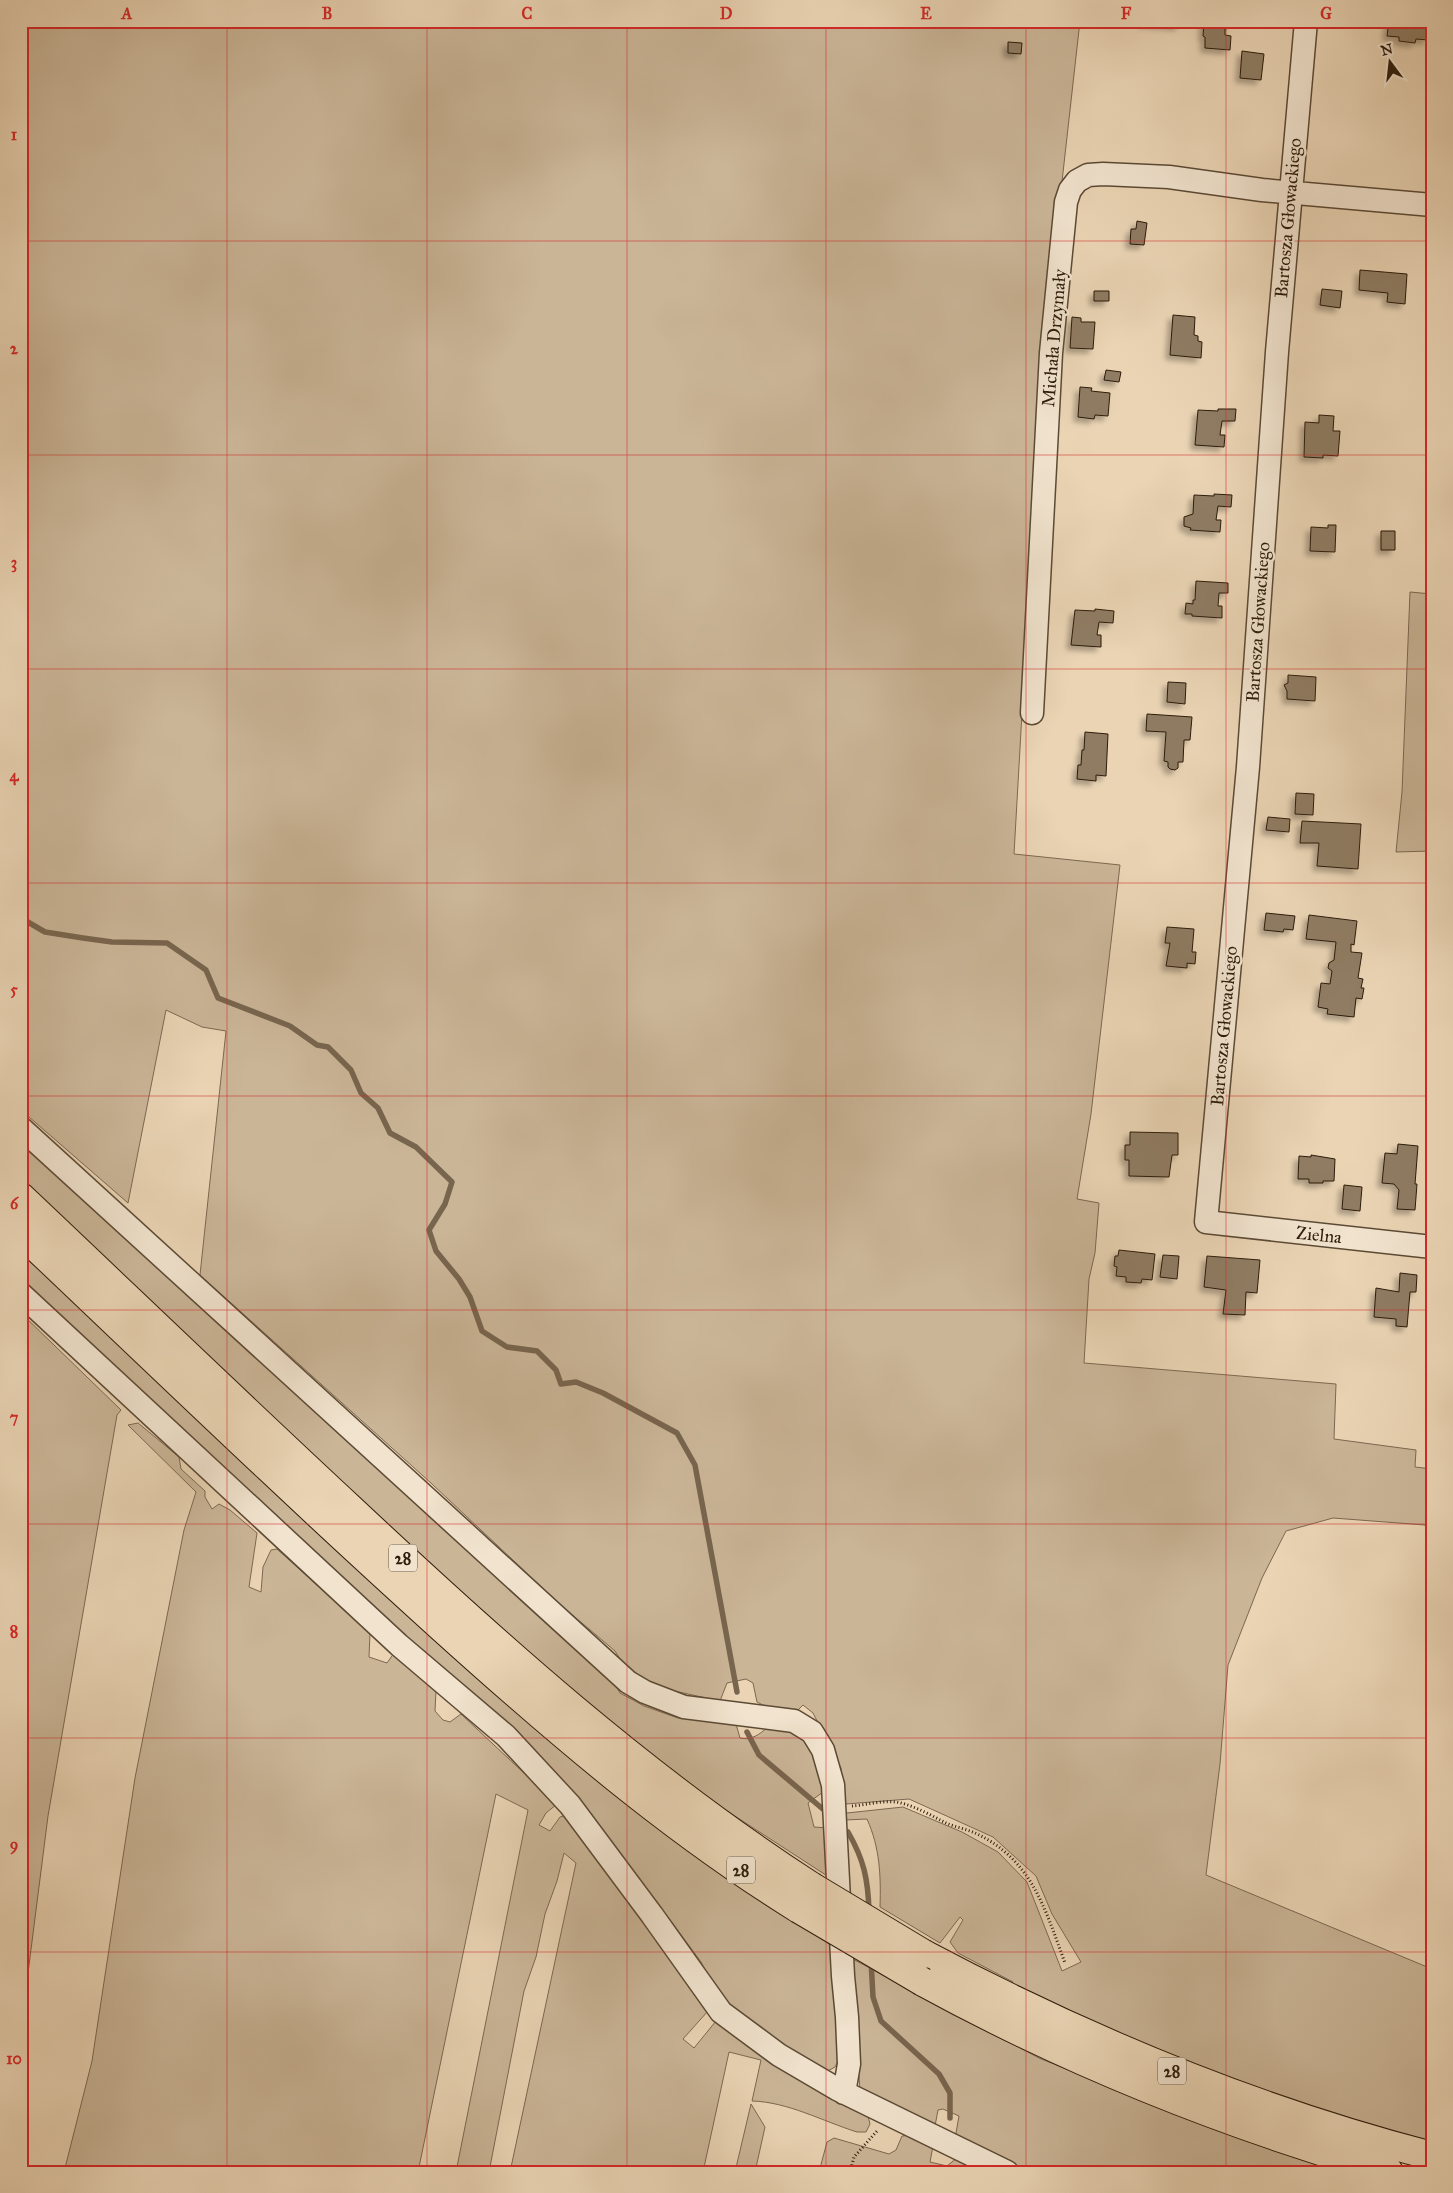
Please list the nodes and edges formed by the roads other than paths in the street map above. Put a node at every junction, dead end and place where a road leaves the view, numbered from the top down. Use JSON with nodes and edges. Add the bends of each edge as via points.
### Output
{"nodes":[{"id":1,"x":1306,"y":21,"type":"edge"},
{"id":2,"x":1290,"y":192,"type":"junction"},
{"id":3,"x":1432,"y":206,"type":"edge"},
{"id":4,"x":1032,"y":714,"type":"dead end"},
{"id":5,"x":21,"y":1128,"type":"edge"},
{"id":6,"x":21,"y":1197,"type":"edge"},
{"id":7,"x":1206,"y":1222,"type":"joint"},
{"id":8,"x":21,"y":1233,"type":"edge"},
{"id":9,"x":1432,"y":1247,"type":"edge"},
{"id":10,"x":21,"y":1294,"type":"edge"},
{"id":11,"x":806,"y":1898,"type":"junction"},
{"id":12,"x":844,"y":2093,"type":"junction"},
{"id":13,"x":1432,"y":2156,"type":"edge"},
{"id":14,"x":1007,"y":2172,"type":"edge"},
{"id":15,"x":1389,"y":2172,"type":"edge"}],
"edges":[{"from":1,"to":2,"type":"street","name":"Bartosza Głowackiego"},
{"from":2,"to":3,"type":"street","name":"Michała Drzymały"},
{"from":2,"to":4,"type":"street","name":"Michała Drzymały","via":[[1170,177],[1103,174],[1088,175],[1070,190],[1066,202],[1052,353]]},
{"from":2,"to":7,"type":"street","name":"Bartosza Głowackiego","via":[[1248,767]]},
{"from":5,"to":12,"type":"street","via":[[628,1682],[662,1700],[684,1707],[794,1722],[812,1732],[823,1750],[833,1785],[848,2017],[849,2064]]},
{"from":6,"to":11,"type":"main road","number":"28","via":[[491,1639],[595,1727],[731,1832]]},
{"from":7,"to":9,"type":"street","name":"Zielna"},
{"from":8,"to":11,"type":"main road","number":"28","via":[[490,1673],[698,1841]]},
{"from":10,"to":12,"type":"street","via":[[399,1645],[506,1736],[570,1805],[721,2012],[779,2054]]},
{"from":11,"to":13,"type":"main road","number":"28","bridge":true,"via":[[1067,2026],[1190,2079],[1306,2120]]},
{"from":11,"to":15,"type":"main road","number":"28","bridge":true,"via":[[923,1982],[1031,2038],[1154,2092],[1256,2131]]},
{"from":12,"to":14,"type":"street"}]}
